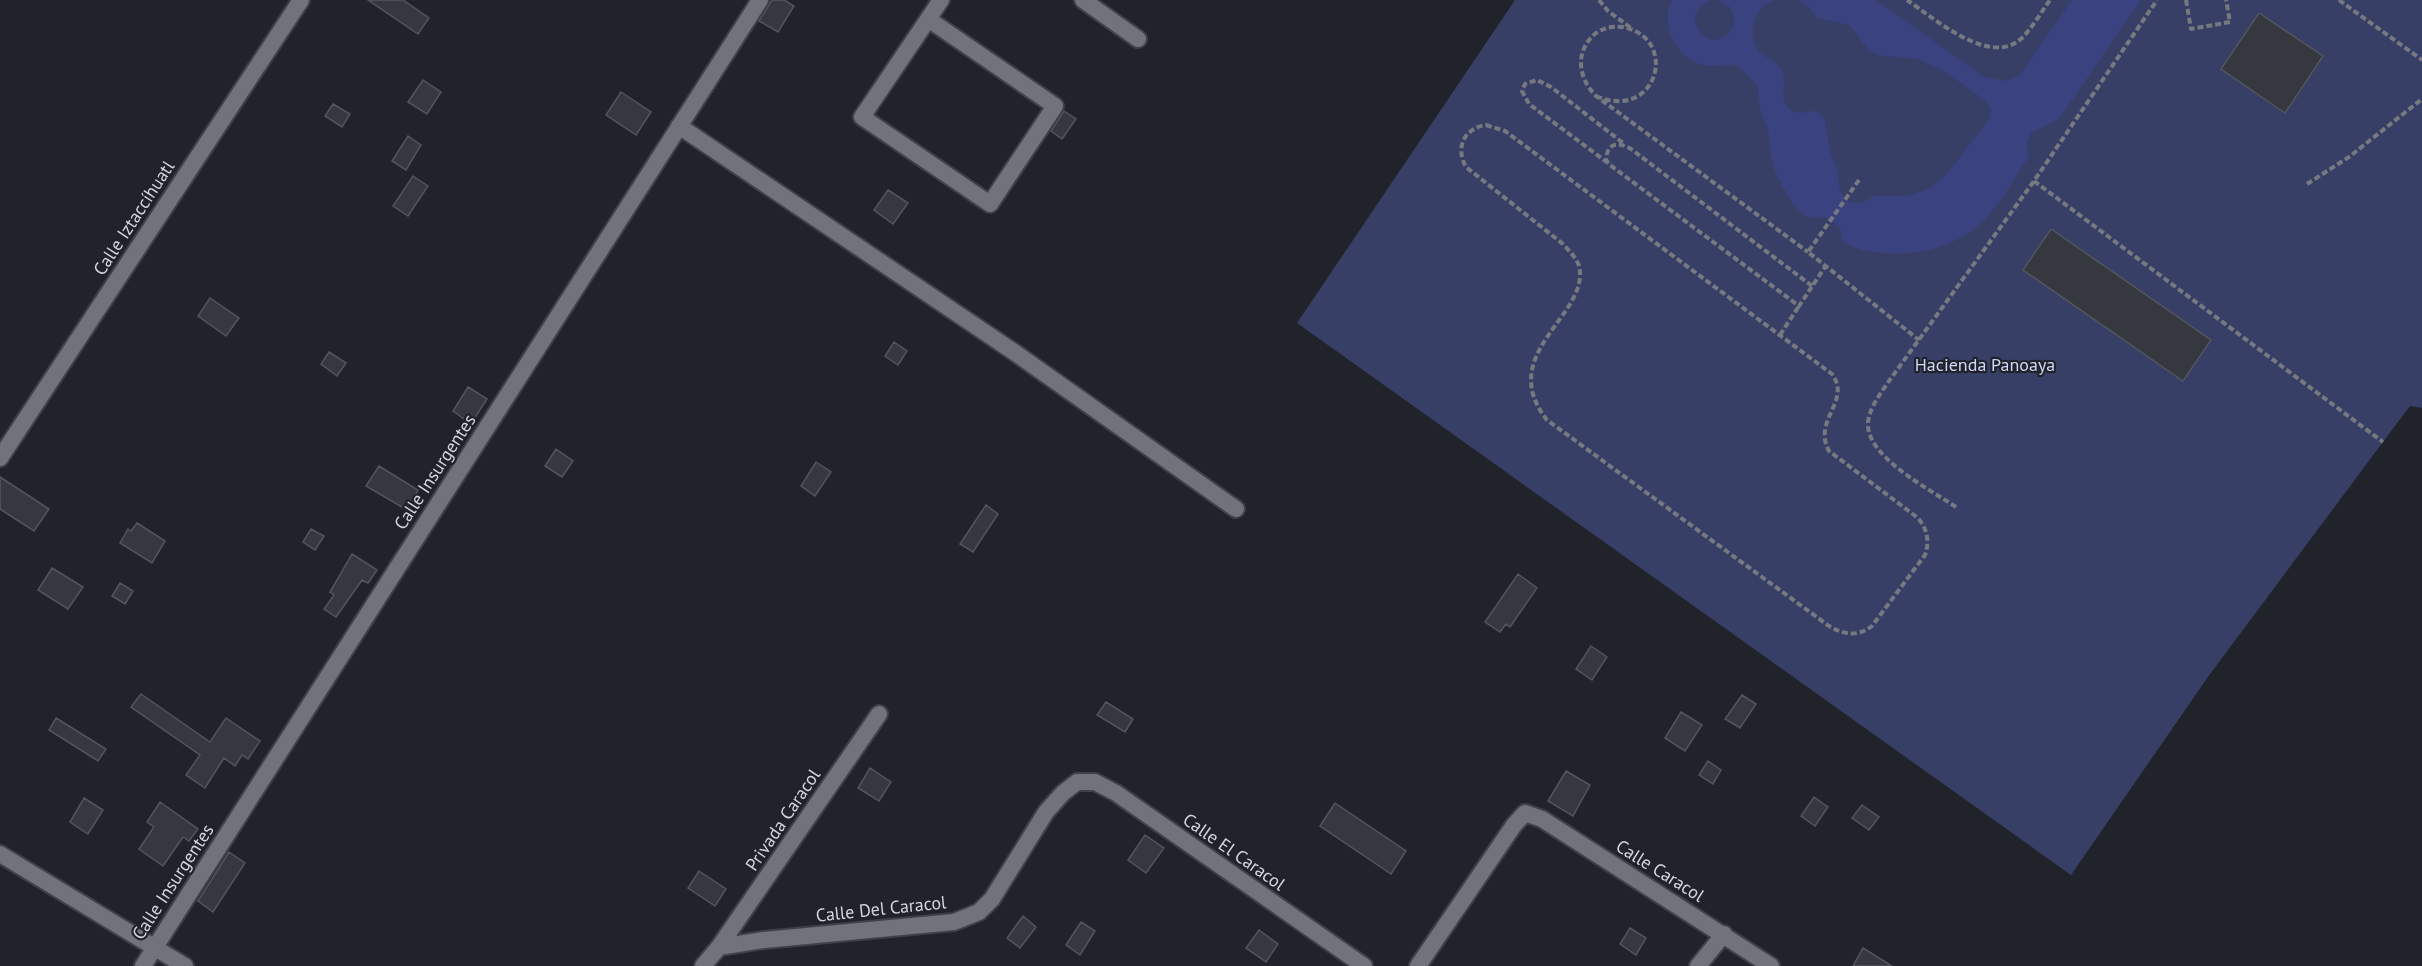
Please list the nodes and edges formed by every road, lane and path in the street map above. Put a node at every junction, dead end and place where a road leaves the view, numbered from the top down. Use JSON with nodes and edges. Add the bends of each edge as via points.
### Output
{"nodes":[{"id":1,"x":301,"y":0,"type":"edge"},
{"id":2,"x":760,"y":0,"type":"edge"},
{"id":3,"x":941,"y":0,"type":"edge"},
{"id":4,"x":1083,"y":0,"type":"edge"},
{"id":5,"x":1599,"y":0,"type":"edge"},
{"id":6,"x":1907,"y":0,"type":"edge"},
{"id":7,"x":2050,"y":0,"type":"edge"},
{"id":8,"x":2157,"y":0,"type":"edge"},
{"id":9,"x":2186,"y":0,"type":"edge"},
{"id":10,"x":2226,"y":0,"type":"edge"},
{"id":11,"x":2339,"y":0,"type":"edge"},
{"id":12,"x":928,"y":19,"type":"junction"},
{"id":13,"x":1634,"y":30,"type":"junction"},
{"id":14,"x":1138,"y":39,"type":"dead end"},
{"id":15,"x":2422,"y":60,"type":"edge"},
{"id":16,"x":1596,"y":96,"type":"junction"},
{"id":17,"x":2422,"y":99,"type":"edge"},
{"id":18,"x":679,"y":126,"type":"junction"},
{"id":19,"x":1631,"y":149,"type":"junction"},
{"id":20,"x":1610,"y":165,"type":"junction"},
{"id":21,"x":1859,"y":180,"type":"dead end"},
{"id":22,"x":2034,"y":181,"type":"junction"},
{"id":23,"x":2307,"y":184,"type":"dead end"},
{"id":24,"x":1808,"y":252,"type":"junction"},
{"id":25,"x":1825,"y":267,"type":"junction"},
{"id":26,"x":1812,"y":286,"type":"junction"},
{"id":27,"x":1799,"y":306,"type":"junction"},
{"id":28,"x":1780,"y":334,"type":"junction"},
{"id":29,"x":1919,"y":340,"type":"junction"},
{"id":30,"x":2383,"y":442,"type":"dead end"},
{"id":31,"x":0,"y":458,"type":"edge"},
{"id":32,"x":1956,"y":507,"type":"dead end"},
{"id":33,"x":1236,"y":509,"type":"dead end"},
{"id":34,"x":879,"y":714,"type":"dead end"},
{"id":35,"x":1077,"y":782,"type":"joint"},
{"id":36,"x":0,"y":854,"type":"edge"},
{"id":37,"x":1724,"y":934,"type":"junction"},
{"id":38,"x":155,"y":947,"type":"junction"},
{"id":39,"x":719,"y":947,"type":"junction"},
{"id":40,"x":143,"y":966,"type":"edge"},
{"id":41,"x":184,"y":966,"type":"edge"},
{"id":42,"x":703,"y":966,"type":"edge"},
{"id":43,"x":1364,"y":966,"type":"edge"},
{"id":44,"x":1418,"y":966,"type":"edge"},
{"id":45,"x":1698,"y":966,"type":"edge"},
{"id":46,"x":1771,"y":966,"type":"edge"}],
"edges":[{"from":1,"to":31,"type":"street","name":"Calle Iztaccíhuatl"},
{"from":2,"to":18,"type":"street","name":"Calle Insurgentes"},
{"from":3,"to":12,"type":"street"},
{"from":4,"to":14,"type":"street"},
{"from":5,"to":13,"type":"path"},
{"from":6,"to":7,"type":"path","via":[[1959,36],[1995,47],[2010,46],[2022,38]]},
{"from":8,"to":22,"type":"path"},
{"from":9,"to":10,"type":"path","via":[[2191,29],[2230,22]]},
{"from":11,"to":15,"type":"path"},
{"from":12,"to":12,"type":"street","via":[[1055,106],[990,204],[862,117]]},
{"from":13,"to":16,"type":"path","via":[[1623,26],[1600,30],[1583,49],[1581,75]]},
{"from":13,"to":16,"type":"path","via":[[1644,36],[1656,57],[1653,80],[1640,95],[1621,103]]},
{"from":16,"to":24,"type":"path"},
{"from":17,"to":23,"type":"path","via":[[2349,157]]},
{"from":18,"to":33,"type":"street","via":[[1014,352]]},
{"from":18,"to":38,"type":"street","name":"Calle Insurgentes"},
{"from":19,"to":20,"type":"path","via":[[1622,144],[1610,146],[1606,157]]},
{"from":19,"to":20,"type":"path","via":[[1551,87],[1537,80],[1525,84],[1522,91],[1529,104]]},
{"from":19,"to":26,"type":"path"},
{"from":20,"to":27,"type":"path"},
{"from":21,"to":24,"type":"path"},
{"from":22,"to":29,"type":"path"},
{"from":22,"to":30,"type":"path"},
{"from":24,"to":25,"type":"path"},
{"from":25,"to":26,"type":"path"},
{"from":25,"to":29,"type":"path"},
{"from":26,"to":27,"type":"path"},
{"from":27,"to":28,"type":"path"},
{"from":28,"to":28,"type":"path","via":[[1505,131],[1486,125],[1477,126],[1466,135],[1460,150],[1466,167],[1563,244],[1578,266],[1577,291],[1539,350],[1533,367],[1533,395],[1542,414],[1829,626],[1844,633],[1860,633],[1878,620],[1922,560],[1927,533],[1918,518],[1829,451],[1825,426],[1838,398],[1837,382],[1826,368]]},
{"from":29,"to":32,"type":"path","via":[[1875,403],[1868,423],[1870,433],[1886,459]]},
{"from":34,"to":39,"type":"street","name":"Privada Caracol"},
{"from":35,"to":39,"type":"street","name":"Calle Del Caracol","via":[[1046,812],[992,898],[979,912],[954,922]]},
{"from":35,"to":43,"type":"street","name":"Calle El Caracol","via":[[1095,782],[1116,793]]},
{"from":36,"to":38,"type":"street"},
{"from":37,"to":44,"type":"street","name":"Calle Caracol","via":[[1542,819],[1525,813]]},
{"from":37,"to":45,"type":"street"},
{"from":37,"to":46,"type":"street","name":"Calle Caracol"},
{"from":38,"to":40,"type":"street","name":"Calle Insurgentes"},
{"from":38,"to":41,"type":"street"},
{"from":39,"to":42,"type":"street"}]}
